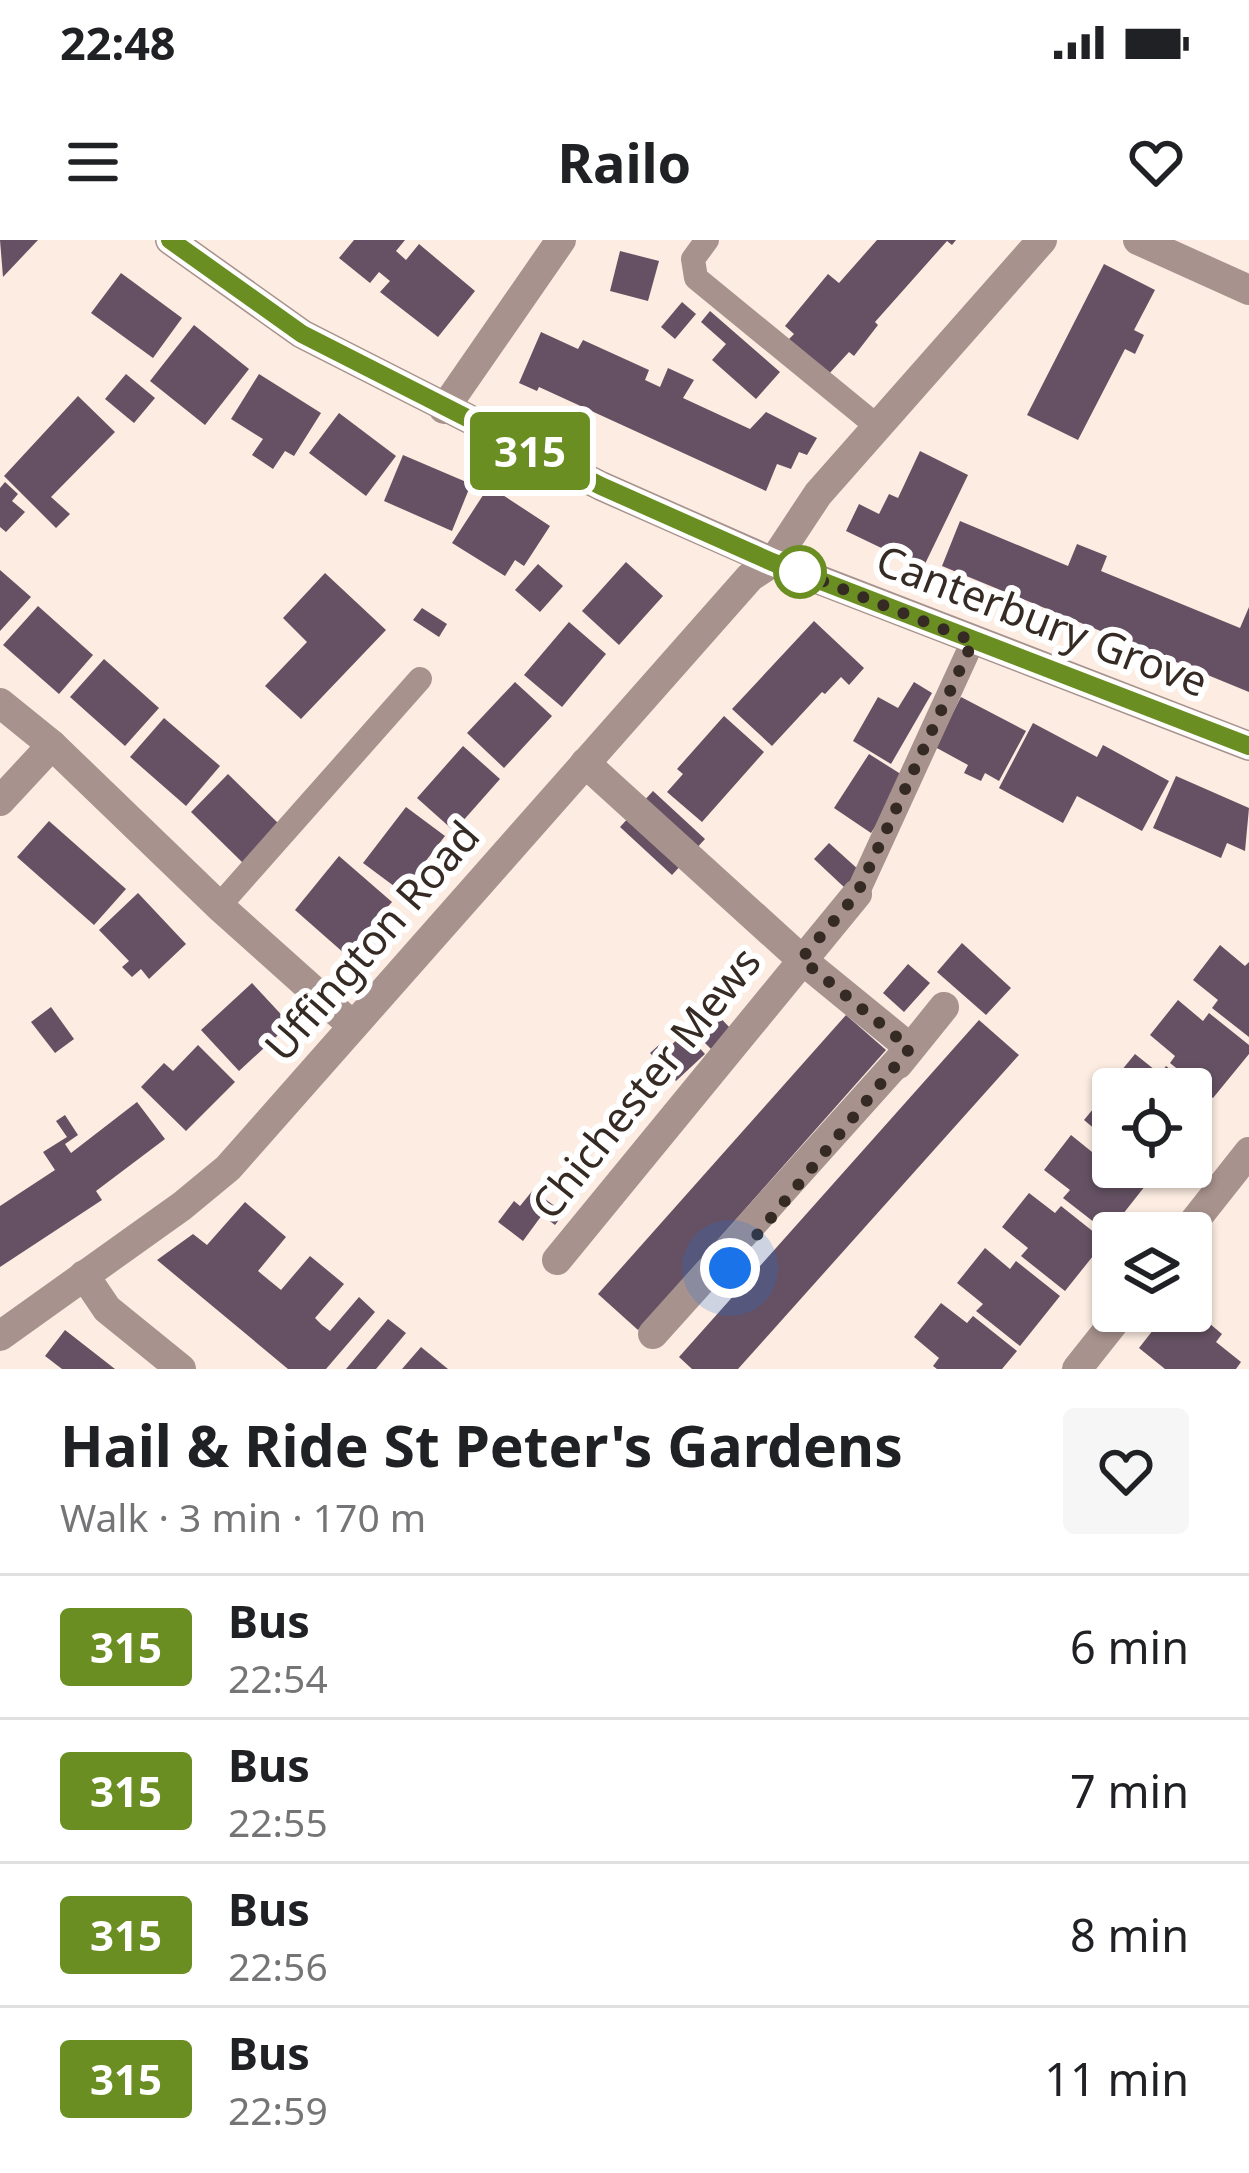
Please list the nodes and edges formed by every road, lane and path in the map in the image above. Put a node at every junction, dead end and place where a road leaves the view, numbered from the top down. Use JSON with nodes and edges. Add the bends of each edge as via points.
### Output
{"nodes":[{"id":1,"x":170,"y":240,"type":"edge"},
{"id":2,"x":561,"y":240,"type":"edge"},
{"id":3,"x":707,"y":240,"type":"edge"},
{"id":4,"x":1042,"y":240,"type":"edge"},
{"id":5,"x":1138,"y":240,"type":"edge"},
{"id":6,"x":1249,"y":290,"type":"edge"},
{"id":7,"x":444,"y":409,"type":"junction"},
{"id":8,"x":878,"y":427,"type":"junction"},
{"id":9,"x":772,"y":562,"type":"junction"},
{"id":10,"x":973,"y":641,"type":"junction"},
{"id":11,"x":420,"y":679,"type":"dead end"},
{"id":12,"x":0,"y":703,"type":"edge"},
{"id":13,"x":52,"y":745,"type":"junction"},
{"id":14,"x":1249,"y":746,"type":"edge"},
{"id":15,"x":585,"y":763,"type":"junction"},
{"id":16,"x":0,"y":801,"type":"edge"},
{"id":17,"x":857,"y":894,"type":"joint"},
{"id":18,"x":219,"y":906,"type":"junction"},
{"id":19,"x":801,"y":959,"type":"junction"},
{"id":20,"x":944,"y":1007,"type":"dead end"},
{"id":21,"x":353,"y":1026,"type":"junction"},
{"id":22,"x":910,"y":1048,"type":"junction"},
{"id":23,"x":1249,"y":1152,"type":"edge"},
{"id":24,"x":1201,"y":1212,"type":"edge"},
{"id":25,"x":557,"y":1260,"type":"dead end"},
{"id":26,"x":84,"y":1275,"type":"junction"},
{"id":27,"x":1106,"y":1332,"type":"edge"},
{"id":28,"x":0,"y":1336,"type":"edge"},
{"id":29,"x":661,"y":1338,"type":"dead end"},
{"id":30,"x":181,"y":1369,"type":"edge"},
{"id":31,"x":1077,"y":1369,"type":"edge"}],
"edges":[{"from":1,"to":7,"type":"street","name":"Canterbury Grove","via":[[302,334]]},
{"from":2,"to":7,"type":"street"},
{"from":3,"to":8,"type":"lane","via":[[693,259],[696,278]]},
{"from":4,"to":8,"type":"street","name":"Uffington Road"},
{"from":5,"to":6,"type":"street"},
{"from":7,"to":9,"type":"street","name":"Canterbury Grove"},
{"from":8,"to":9,"type":"street","name":"Uffington Road"},
{"from":9,"to":10,"type":"street","name":"Canterbury Grove"},
{"from":9,"to":15,"type":"street","name":"Uffington Road"},
{"from":10,"to":14,"type":"street","name":"Canterbury Grove"},
{"from":10,"to":17,"type":"lane"},
{"from":11,"to":18,"type":"lane"},
{"from":12,"to":13,"type":"street"},
{"from":13,"to":16,"type":"street"},
{"from":13,"to":18,"type":"street"},
{"from":15,"to":19,"type":"street","name":"Chichester Mews"},
{"from":15,"to":21,"type":"street","name":"Uffington Road"},
{"from":17,"to":19,"type":"street","name":"Chichester Mews"},
{"from":18,"to":21,"type":"street"},
{"from":19,"to":22,"type":"street","name":"Chichester Mews"},
{"from":19,"to":25,"type":"street","name":"Chichester Mews"},
{"from":20,"to":22,"type":"street"},
{"from":21,"to":26,"type":"street","name":"Uffington Road","via":[[210,1185]]},
{"from":22,"to":29,"type":"street"},
{"from":23,"to":24,"type":"street"},
{"from":26,"to":28,"type":"street","name":"Uffington Road"},
{"from":26,"to":30,"type":"street","via":[[107,1309]]},
{"from":27,"to":31,"type":"street"}]}
